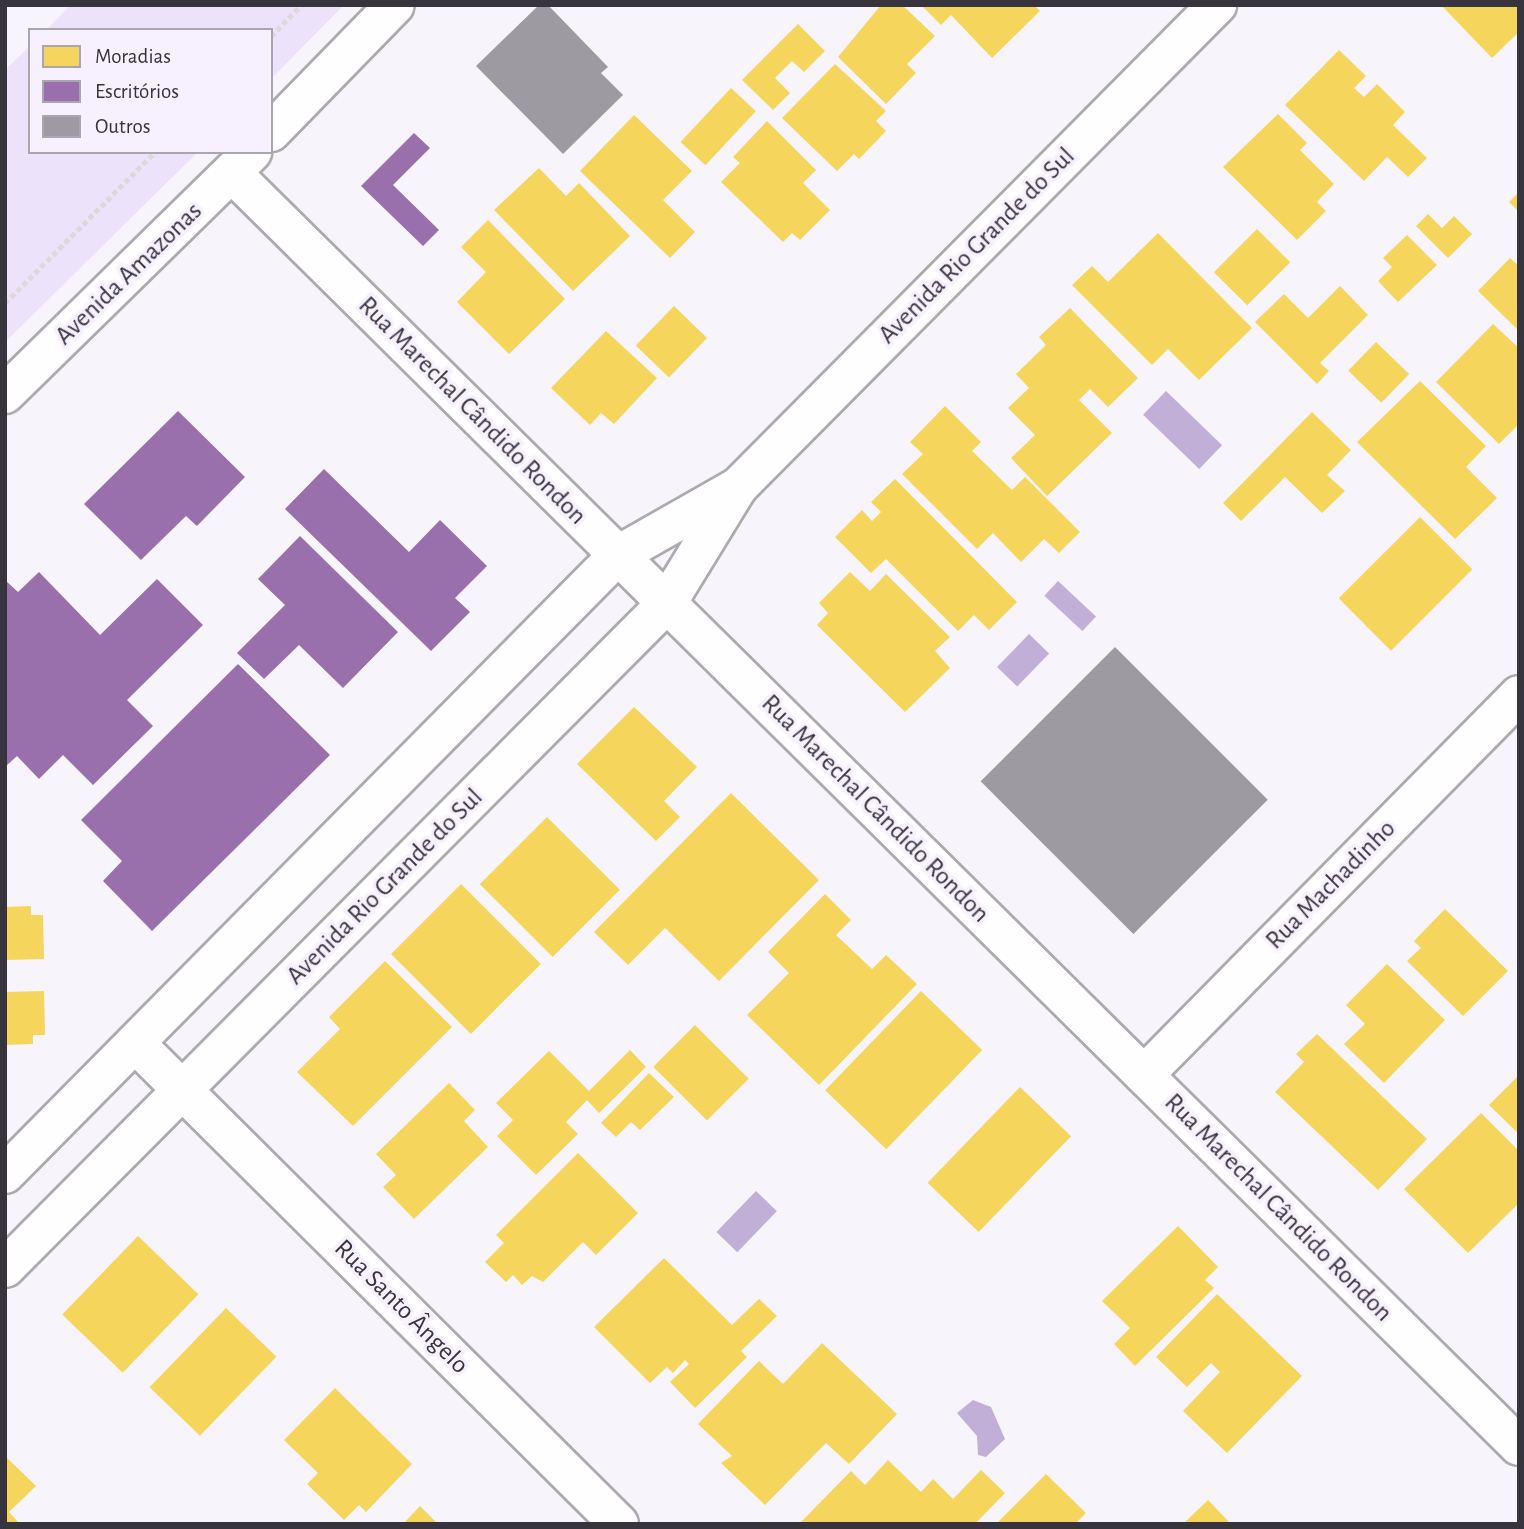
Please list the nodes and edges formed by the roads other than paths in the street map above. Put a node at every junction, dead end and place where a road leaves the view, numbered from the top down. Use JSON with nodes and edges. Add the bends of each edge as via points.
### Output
{"nodes":[{"id":1,"x":395,"y":5,"type":"edge"},
{"id":2,"x":1217,"y":5,"type":"edge"},
{"id":3,"x":273,"y":130,"type":"edge"},
{"id":4,"x":242,"y":162,"type":"edge"},
{"id":5,"x":5,"y":394,"type":"edge"},
{"id":6,"x":738,"y":486,"type":"junction"},
{"id":7,"x":618,"y":555,"type":"junction"},
{"id":8,"x":667,"y":603,"type":"junction"},
{"id":9,"x":1519,"y":695,"type":"edge"},
{"id":10,"x":136,"y":1044,"type":"junction"},
{"id":11,"x":1144,"y":1075,"type":"junction"},
{"id":12,"x":182,"y":1090,"type":"junction"},
{"id":13,"x":5,"y":1174,"type":"edge"},
{"id":14,"x":5,"y":1268,"type":"edge"},
{"id":15,"x":1519,"y":1446,"type":"edge"},
{"id":16,"x":620,"y":1524,"type":"edge"}],
"edges":[{"from":1,"to":3,"type":"street"},
{"from":2,"to":6,"type":"street","name":"Avenida Rio Grande do Sul"},
{"from":4,"to":5,"type":"street","name":"Avenida Amazonas"},
{"from":4,"to":7,"type":"street","name":"Rua Marechal Cândido Rondon"},
{"from":6,"to":7,"type":"street","name":"Avenida Rio Grande do Sul"},
{"from":6,"to":8,"type":"street","name":"Avenida Rio Grande do Sul"},
{"from":7,"to":8,"type":"street","name":"Rua Marechal Cândido Rondon"},
{"from":7,"to":10,"type":"street","name":"Avenida Rio Grande do Sul"},
{"from":8,"to":11,"type":"street","name":"Rua Marechal Cândido Rondon"},
{"from":8,"to":12,"type":"street","name":"Avenida Rio Grande do Sul"},
{"from":9,"to":11,"type":"street","name":"Rua Machadinho"},
{"from":10,"to":12,"type":"street","name":"Rua Santo Ângelo"},
{"from":10,"to":13,"type":"street","name":"Avenida Rio Grande do Sul"},
{"from":11,"to":15,"type":"street","name":"Rua Marechal Cândido Rondon"},
{"from":12,"to":14,"type":"street","name":"Avenida Rio Grande do Sul"},
{"from":12,"to":16,"type":"street","name":"Rua Santo Ângelo"}]}
